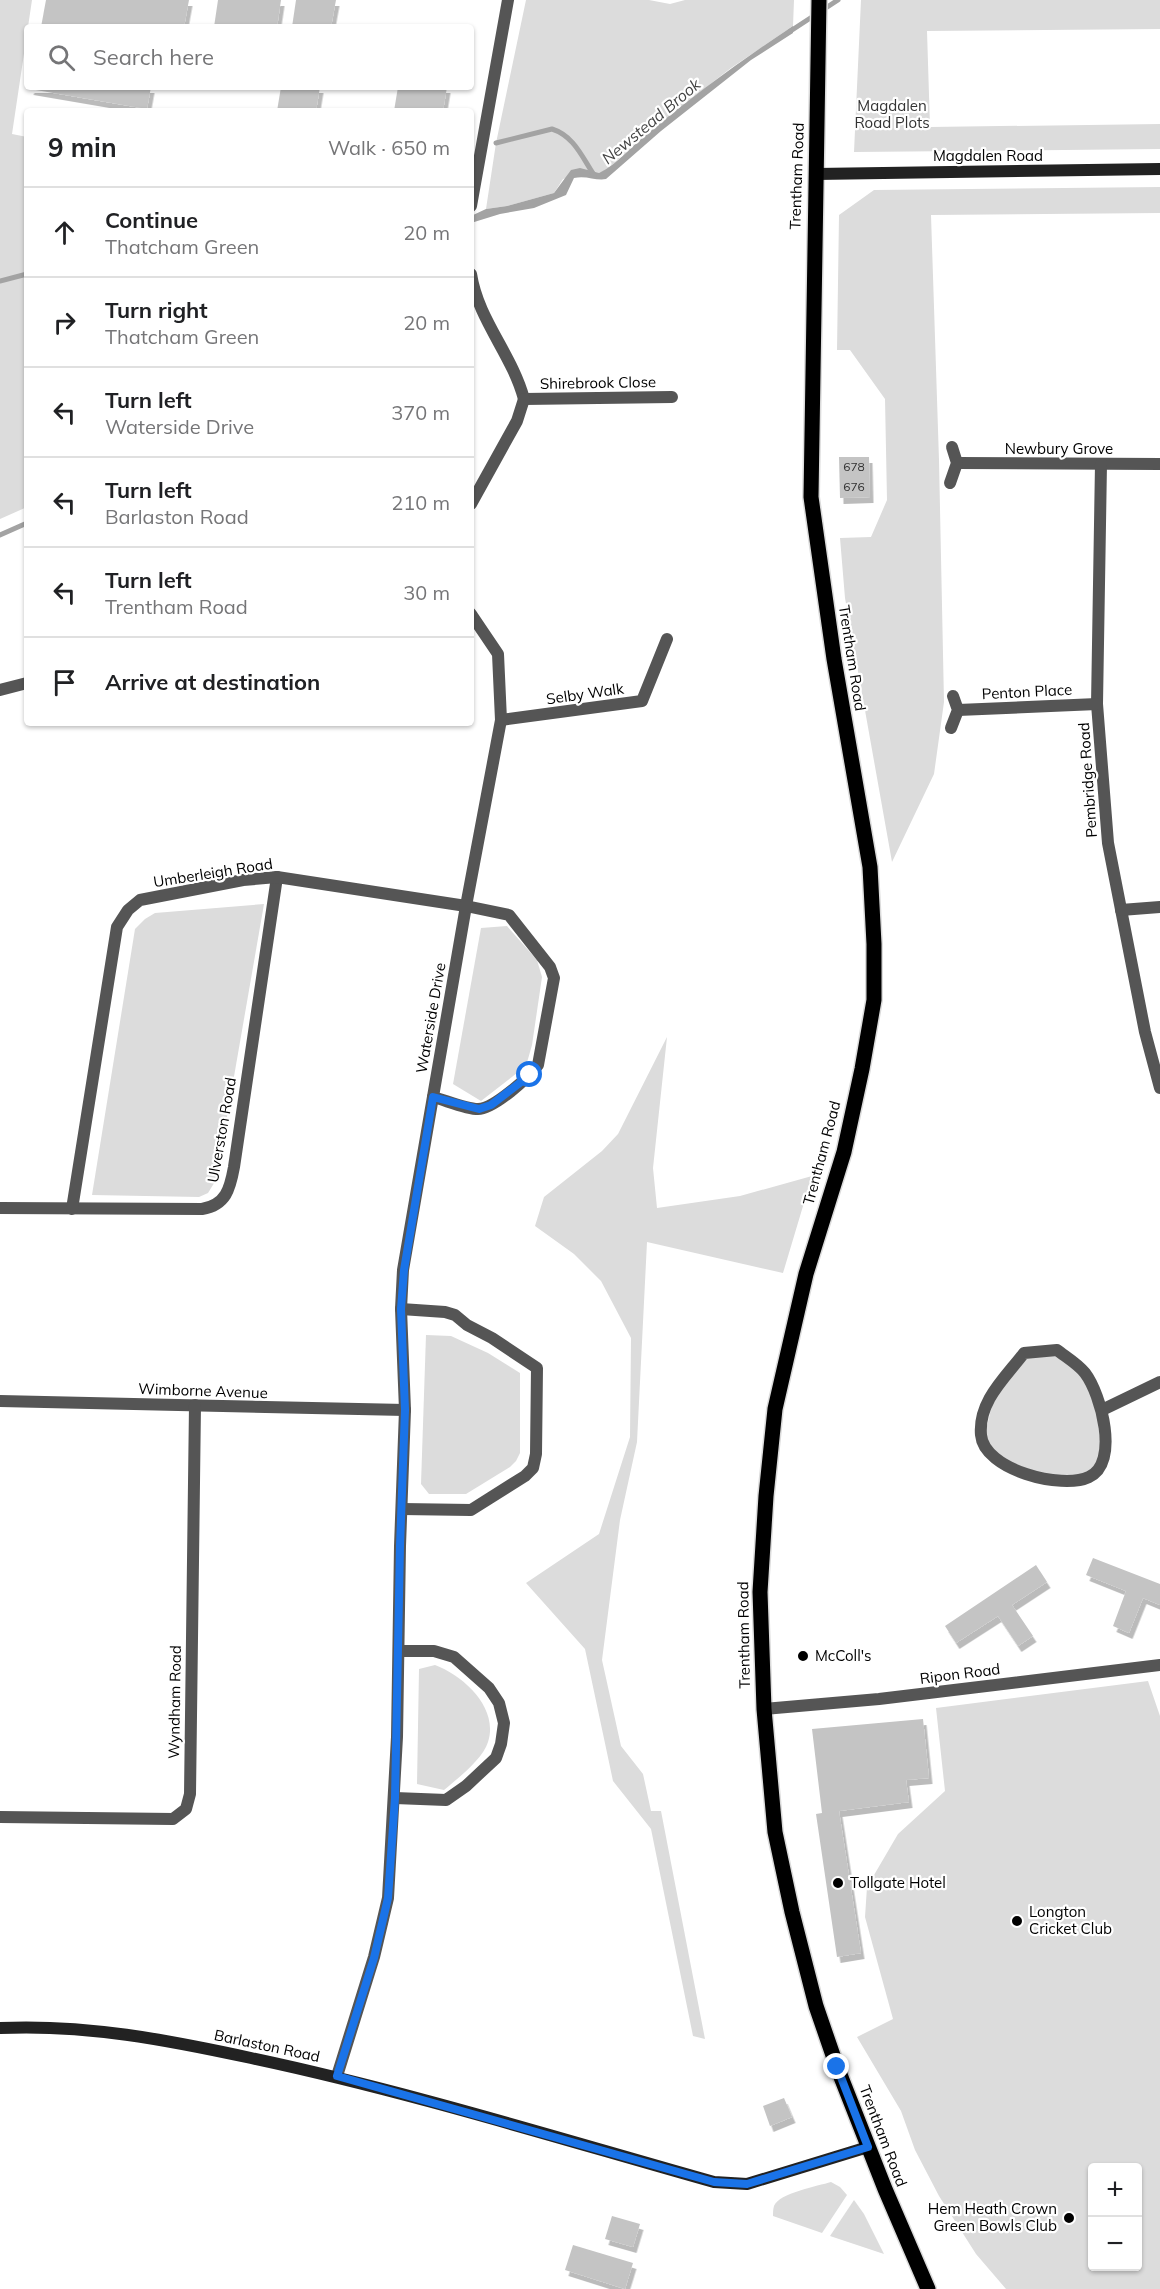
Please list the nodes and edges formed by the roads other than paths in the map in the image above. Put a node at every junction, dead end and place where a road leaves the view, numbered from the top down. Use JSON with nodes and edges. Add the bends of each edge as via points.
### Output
{"nodes":[{"id":1,"x":508,"y":0,"type":"edge"},
{"id":2,"x":819,"y":0,"type":"edge"},
{"id":3,"x":1160,"y":169,"type":"edge"},
{"id":4,"x":816,"y":174,"type":"junction"},
{"id":5,"x":474,"y":189,"type":"edge"},
{"id":6,"x":474,"y":290,"type":"edge"},
{"id":7,"x":672,"y":397,"type":"dead end"},
{"id":8,"x":524,"y":399,"type":"junction"},
{"id":9,"x":952,"y":447,"type":"dead end"},
{"id":10,"x":957,"y":464,"type":"junction"},
{"id":11,"x":1101,"y":464,"type":"junction"},
{"id":12,"x":1160,"y":464,"type":"edge"},
{"id":13,"x":950,"y":483,"type":"dead end"},
{"id":14,"x":474,"y":499,"type":"edge"},
{"id":15,"x":474,"y":618,"type":"edge"},
{"id":16,"x":667,"y":639,"type":"dead end"},
{"id":17,"x":24,"y":684,"type":"edge"},
{"id":18,"x":0,"y":690,"type":"edge"},
{"id":19,"x":953,"y":696,"type":"dead end"},
{"id":20,"x":1097,"y":704,"type":"junction"},
{"id":21,"x":958,"y":710,"type":"junction"},
{"id":22,"x":501,"y":720,"type":"junction"},
{"id":23,"x":951,"y":728,"type":"dead end"},
{"id":24,"x":277,"y":877,"type":"junction"},
{"id":25,"x":466,"y":906,"type":"junction"},
{"id":26,"x":1160,"y":907,"type":"edge"},
{"id":27,"x":1121,"y":910,"type":"junction"},
{"id":28,"x":1160,"y":1088,"type":"edge"},
{"id":29,"x":433,"y":1097,"type":"junction"},
{"id":30,"x":0,"y":1208,"type":"edge"},
{"id":31,"x":72,"y":1209,"type":"junction"},
{"id":32,"x":401,"y":1309,"type":"junction"},
{"id":33,"x":1160,"y":1382,"type":"edge"},
{"id":34,"x":0,"y":1401,"type":"edge"},
{"id":35,"x":195,"y":1405,"type":"junction"},
{"id":36,"x":405,"y":1410,"type":"junction"},
{"id":37,"x":1102,"y":1410,"type":"junction"},
{"id":38,"x":402,"y":1509,"type":"junction"},
{"id":39,"x":399,"y":1651,"type":"junction"},
{"id":40,"x":1160,"y":1665,"type":"edge"},
{"id":41,"x":764,"y":1709,"type":"junction"},
{"id":42,"x":395,"y":1798,"type":"junction"},
{"id":43,"x":0,"y":1817,"type":"edge"},
{"id":44,"x":0,"y":2028,"type":"edge"},
{"id":45,"x":337,"y":2076,"type":"junction"},
{"id":46,"x":868,"y":2147,"type":"junction"},
{"id":47,"x":928,"y":2289,"type":"edge"}],
"edges":[{"from":1,"to":5,"type":"street"},
{"from":2,"to":4,"type":"main road","name":"Trentham Road"},
{"from":3,"to":4,"type":"street","name":"Magdalen Road"},
{"from":4,"to":41,"type":"main road","name":"Trentham Road","via":[[812,497],[834,659],[870,867],[874,1000],[844,1152],[806,1274],[775,1409],[760,1592]]},
{"from":6,"to":8,"type":"street","via":[[513,367]]},
{"from":7,"to":8,"type":"street","name":"Shirebrook Close"},
{"from":8,"to":14,"type":"street","via":[[517,421]]},
{"from":9,"to":10,"type":"street"},
{"from":10,"to":11,"type":"street","name":"Newbury Grove"},
{"from":10,"to":13,"type":"street"},
{"from":11,"to":12,"type":"street","name":"Newbury Grove"},
{"from":11,"to":20,"type":"street","name":"Pembridge Road"},
{"from":15,"to":22,"type":"street","name":"Waterside Drive","via":[[498,654]]},
{"from":16,"to":22,"type":"street","name":"Selby Walk","via":[[642,701]]},
{"from":17,"to":18,"type":"street"},
{"from":19,"to":21,"type":"street"},
{"from":20,"to":21,"type":"street","name":"Penton Place"},
{"from":20,"to":27,"type":"street","name":"Pembridge Road","via":[[1108,843]]},
{"from":21,"to":23,"type":"street"},
{"from":22,"to":25,"type":"street","name":"Waterside Drive"},
{"from":24,"to":25,"type":"street","name":"Umberleigh Road"},
{"from":24,"to":31,"type":"street","name":"Umberleigh Road","via":[[140,900],[122,918],[117,927]]},
{"from":24,"to":31,"type":"street","name":"Ulverston Road","via":[[234,1167],[223,1198],[214,1207],[202,1209]]},
{"from":25,"to":29,"type":"street","name":"Waterside Drive"},
{"from":25,"to":29,"type":"street","name":"Umberleigh Road","via":[[509,915],[554,978],[538,1065],[530,1075],[491,1105],[479,1109]]},
{"from":26,"to":27,"type":"street"},
{"from":27,"to":28,"type":"street","name":"Pembridge Road"},
{"from":29,"to":32,"type":"street","name":"Waterside Drive"},
{"from":30,"to":31,"type":"street","name":"Ulverston Road"},
{"from":32,"to":36,"type":"street","name":"Waterside Drive"},
{"from":32,"to":38,"type":"street","via":[[454,1315],[527,1359],[537,1368],[538,1380],[536,1454],[525,1476],[471,1510]]},
{"from":33,"to":37,"type":"street"},
{"from":34,"to":35,"type":"street","name":"Wimborne Avenue"},
{"from":35,"to":36,"type":"street","name":"Wimborne Avenue"},
{"from":35,"to":43,"type":"street","name":"Wyndham Road","via":[[190,1794],[186,1809],[172,1819]]},
{"from":36,"to":38,"type":"street","name":"Waterside Drive"},
{"from":37,"to":37,"type":"street","via":[[1106,1438],[1100,1468],[1091,1477],[1074,1482],[1053,1481],[1002,1464],[987,1450],[981,1436],[989,1399],[1024,1353],[1057,1350],[1085,1374]]},
{"from":38,"to":39,"type":"street","name":"Waterside Drive"},
{"from":39,"to":42,"type":"street","name":"Waterside Drive"},
{"from":39,"to":42,"type":"street","via":[[434,1651],[454,1657],[489,1688],[499,1703],[504,1723],[496,1758],[446,1800]]},
{"from":40,"to":41,"type":"street","name":"Ripon Road"},
{"from":41,"to":46,"type":"main road","name":"Trentham Road","via":[[775,1832],[792,1912],[816,2006]]},
{"from":42,"to":45,"type":"street","name":"Waterside Drive","via":[[388,1898],[374,1958]]},
{"from":44,"to":45,"type":"street","name":"Barlaston Road","via":[[135,2034]]},
{"from":45,"to":46,"type":"street","name":"Barlaston Road","via":[[714,2182],[747,2184]]},
{"from":46,"to":47,"type":"main road","name":"Trentham Road"}]}
